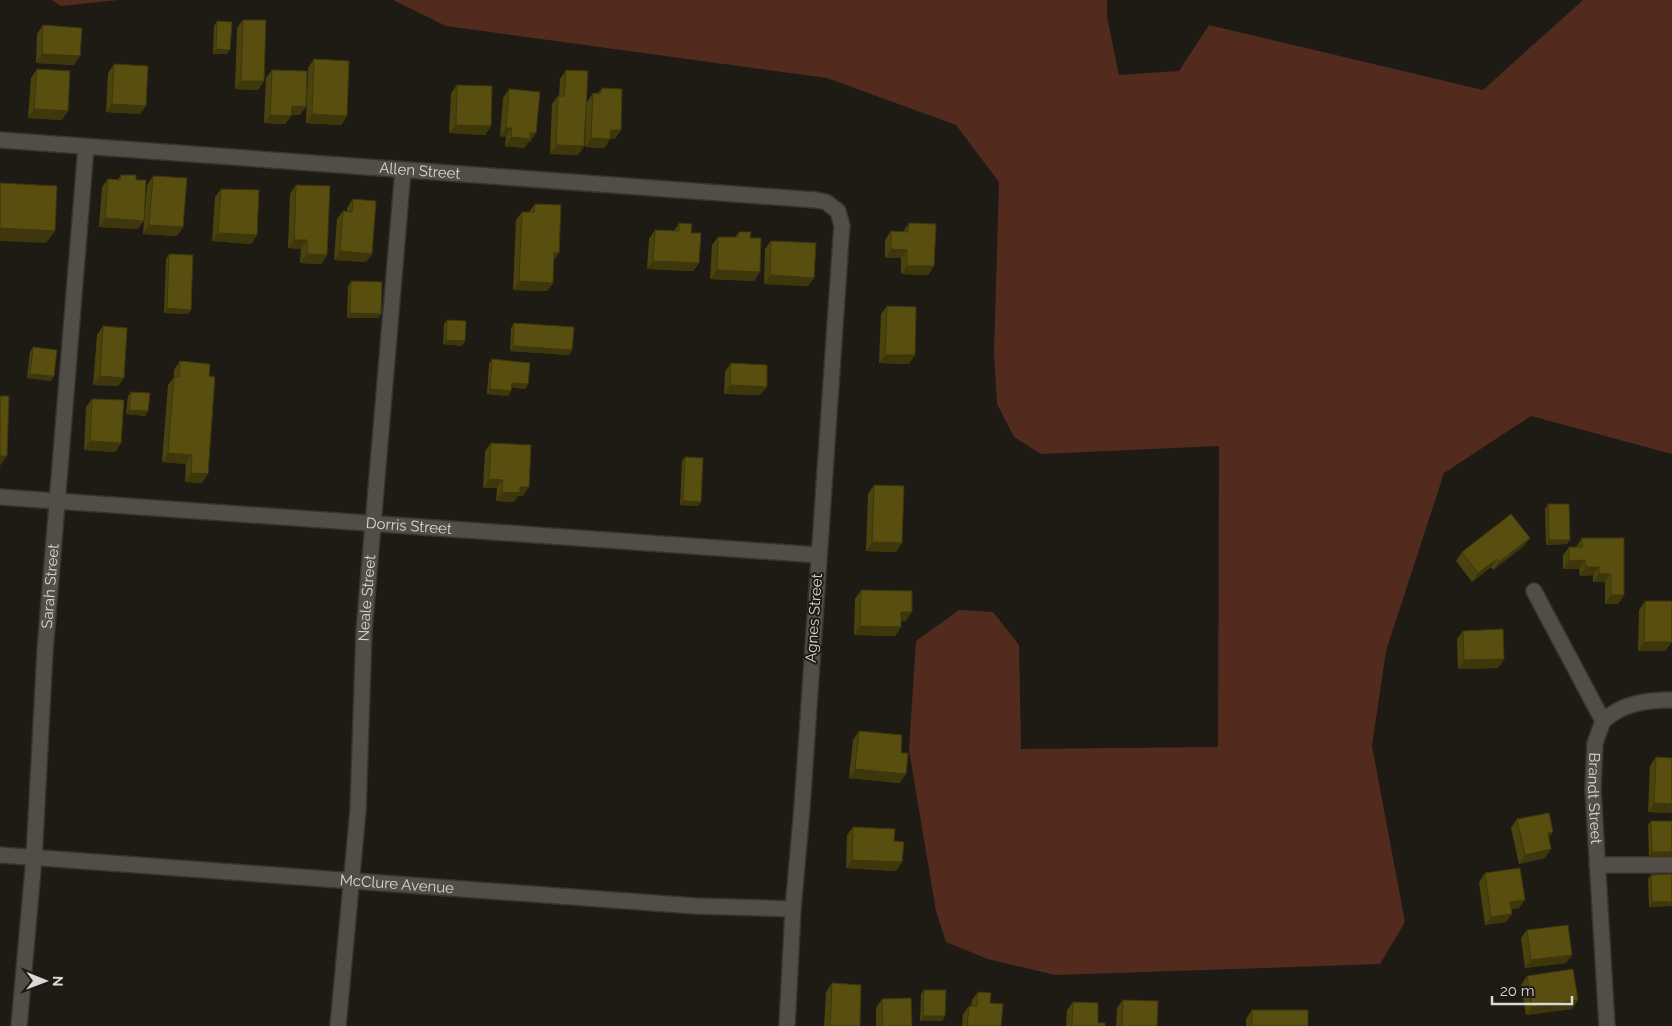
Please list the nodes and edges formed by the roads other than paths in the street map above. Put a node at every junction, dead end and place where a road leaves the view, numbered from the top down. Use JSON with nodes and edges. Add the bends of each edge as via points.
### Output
{"nodes":[{"id":1,"x":0,"y":140,"type":"edge"},
{"id":2,"x":86,"y":147,"type":"junction"},
{"id":3,"x":403,"y":170,"type":"junction"},
{"id":4,"x":838,"y":211,"type":"joint"},
{"id":5,"x":0,"y":497,"type":"edge"},
{"id":6,"x":58,"y":500,"type":"junction"},
{"id":7,"x":375,"y":522,"type":"junction"},
{"id":8,"x":818,"y":555,"type":"junction"},
{"id":9,"x":1534,"y":591,"type":"dead end"},
{"id":10,"x":1672,"y":700,"type":"edge"},
{"id":11,"x":1603,"y":721,"type":"junction"},
{"id":12,"x":0,"y":855,"type":"edge"},
{"id":13,"x":34,"y":858,"type":"junction"},
{"id":14,"x":1597,"y":865,"type":"junction"},
{"id":15,"x":1672,"y":865,"type":"edge"},
{"id":16,"x":352,"y":880,"type":"junction"},
{"id":17,"x":793,"y":909,"type":"junction"},
{"id":18,"x":19,"y":1026,"type":"edge"},
{"id":19,"x":338,"y":1026,"type":"edge"},
{"id":20,"x":787,"y":1026,"type":"edge"},
{"id":21,"x":1607,"y":1026,"type":"edge"}],
"edges":[{"from":1,"to":2,"type":"street","name":"Allen Street"},
{"from":2,"to":3,"type":"street","name":"Allen Street"},
{"from":2,"to":6,"type":"street","name":"Sarah Street"},
{"from":3,"to":4,"type":"street","name":"Allen Street","via":[[816,200],[826,202]]},
{"from":3,"to":7,"type":"street","name":"Neale Street"},
{"from":4,"to":8,"type":"street","name":"Agnes Street","via":[[841,232]]},
{"from":5,"to":6,"type":"street","name":"Dorris Street"},
{"from":6,"to":7,"type":"street","name":"Dorris Street"},
{"from":6,"to":13,"type":"street","name":"Sarah Street","via":[[45,651]]},
{"from":7,"to":8,"type":"street","name":"Dorris Street"},
{"from":7,"to":16,"type":"street","name":"Neale Street","via":[[364,631],[358,810]]},
{"from":8,"to":17,"type":"street","name":"Agnes Street"},
{"from":9,"to":11,"type":"street"},
{"from":10,"to":11,"type":"street","via":[[1635,703],[1620,708]]},
{"from":11,"to":14,"type":"street","name":"Brandt Street","via":[[1595,743],[1593,789]]},
{"from":12,"to":13,"type":"street","name":"McClure Avenue"},
{"from":13,"to":16,"type":"street","name":"McClure Avenue"},
{"from":13,"to":18,"type":"street","name":"Sarah Street"},
{"from":14,"to":15,"type":"street"},
{"from":14,"to":21,"type":"street","name":"Brandt Street"},
{"from":16,"to":17,"type":"street","name":"McClure Avenue","via":[[695,906]]},
{"from":16,"to":19,"type":"street","name":"Neale Street"},
{"from":17,"to":20,"type":"street","name":"Agnes Street"}]}
